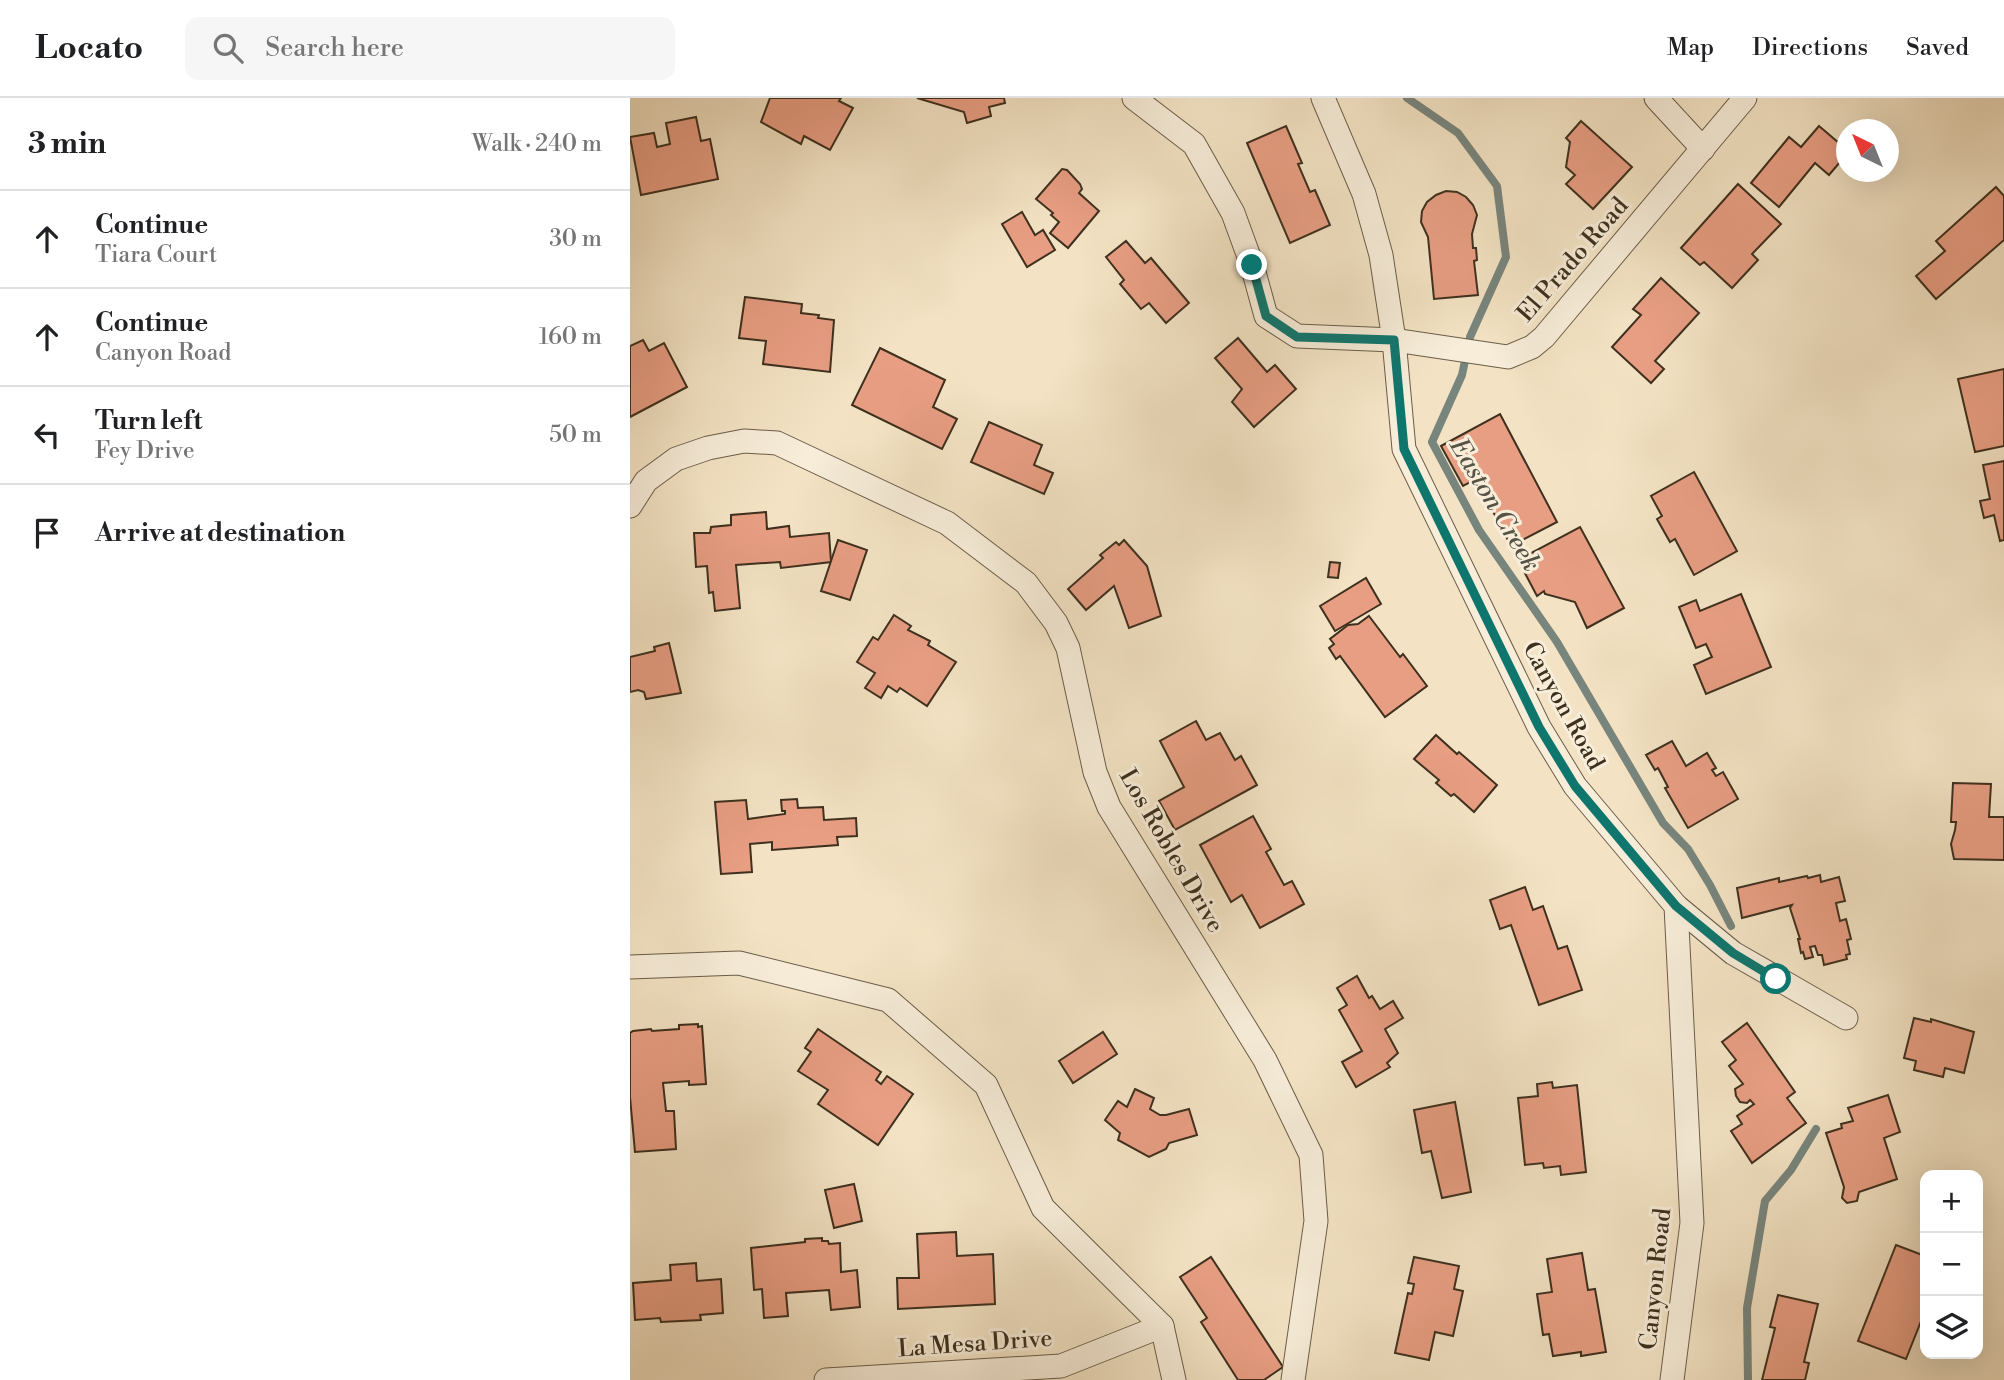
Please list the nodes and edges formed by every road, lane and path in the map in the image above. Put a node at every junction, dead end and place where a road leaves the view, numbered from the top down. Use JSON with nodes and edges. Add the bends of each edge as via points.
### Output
{"nodes":[{"id":1,"x":1134,"y":98,"type":"edge"},
{"id":2,"x":1323,"y":98,"type":"edge"},
{"id":3,"x":1656,"y":98,"type":"edge"},
{"id":4,"x":1745,"y":98,"type":"edge"},
{"id":5,"x":1703,"y":149,"type":"junction"},
{"id":6,"x":1394,"y":340,"type":"junction"},
{"id":7,"x":630,"y":506,"type":"edge"},
{"id":8,"x":1676,"y":906,"type":"junction"},
{"id":9,"x":630,"y":967,"type":"edge"},
{"id":10,"x":1846,"y":1018,"type":"dead end"},
{"id":11,"x":1162,"y":1326,"type":"junction"},
{"id":12,"x":826,"y":1380,"type":"edge"},
{"id":13,"x":1174,"y":1380,"type":"edge"},
{"id":14,"x":1293,"y":1380,"type":"edge"},
{"id":15,"x":1672,"y":1380,"type":"edge"}],
"edges":[{"from":1,"to":6,"type":"street","name":"El Prado Road","via":[[1194,144],[1233,213],[1266,316],[1297,337]]},
{"from":2,"to":6,"type":"street","name":"Canyon Road","via":[[1364,194],[1381,255]]},
{"from":3,"to":5,"type":"street"},
{"from":4,"to":5,"type":"street","name":"El Prado Road"},
{"from":5,"to":6,"type":"street","name":"El Prado Road","via":[[1532,347],[1508,357]]},
{"from":6,"to":8,"type":"street","name":"Canyon Road","via":[[1404,449],[1539,727],[1575,786]]},
{"from":7,"to":14,"type":"street","name":"Los Robles Drive","via":[[646,481],[676,459],[744,441],[778,443],[947,523],[1026,583],[1068,648],[1095,772],[1109,807],[1265,1060],[1311,1155],[1316,1222]]},
{"from":8,"to":10,"type":"street","via":[[1733,953]]},
{"from":8,"to":15,"type":"street","name":"Canyon Road","via":[[1692,1223]]},
{"from":9,"to":11,"type":"street","via":[[740,963],[888,1000],[986,1085],[1043,1208]]},
{"from":11,"to":12,"type":"street","name":"La Mesa Drive","via":[[1060,1366]]},
{"from":11,"to":13,"type":"street"}]}
